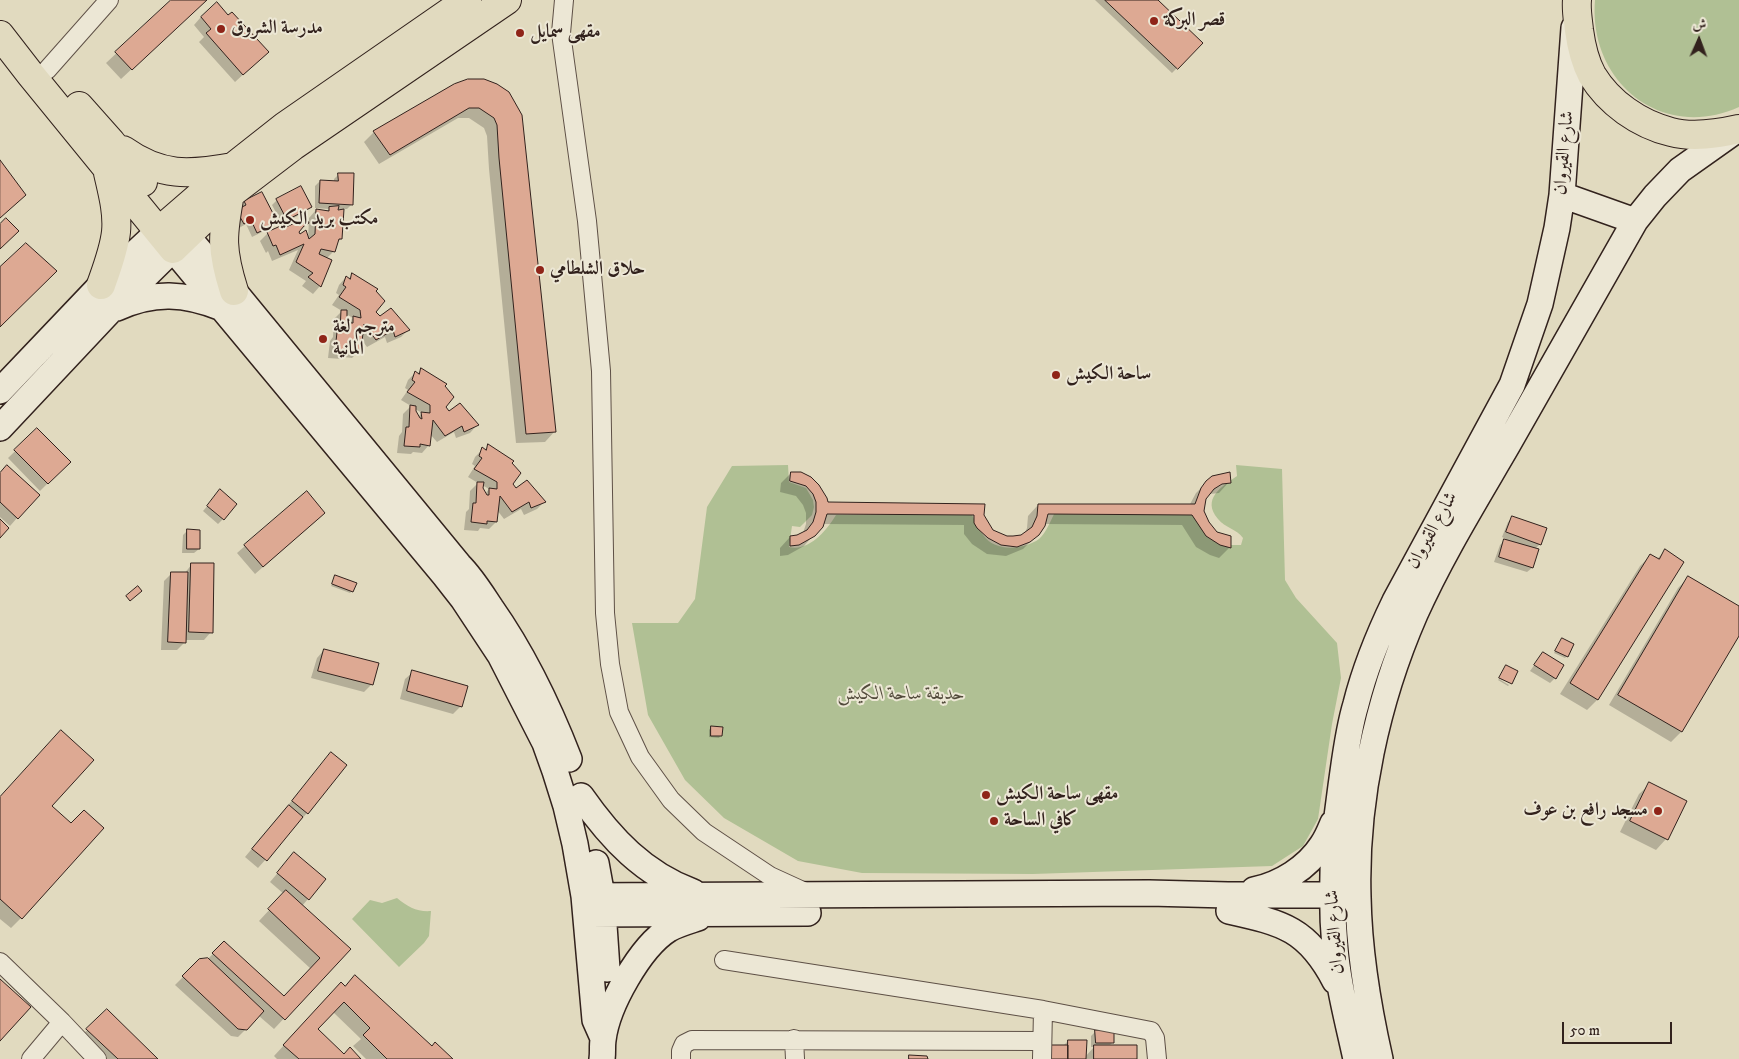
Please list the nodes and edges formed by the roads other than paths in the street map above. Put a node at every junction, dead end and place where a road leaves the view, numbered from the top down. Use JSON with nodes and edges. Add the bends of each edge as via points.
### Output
{"nodes":[{"id":1,"x":109,"y":0,"type":"edge"},
{"id":2,"x":467,"y":0,"type":"edge"},
{"id":3,"x":507,"y":0,"type":"edge"},
{"id":4,"x":564,"y":0,"type":"edge"},
{"id":5,"x":1576,"y":5,"type":"edge"},
{"id":6,"x":4,"y":33,"type":"edge"},
{"id":7,"x":48,"y":70,"type":"junction"},
{"id":8,"x":1739,"y":129,"type":"edge"},
{"id":9,"x":109,"y":154,"type":"junction"},
{"id":10,"x":233,"y":167,"type":"junction"},
{"id":11,"x":230,"y":194,"type":"junction"},
{"id":12,"x":1562,"y":195,"type":"junction"},
{"id":13,"x":1635,"y":221,"type":"junction"},
{"id":14,"x":173,"y":234,"type":"junction"},
{"id":15,"x":101,"y":285,"type":"junction"},
{"id":16,"x":228,"y":300,"type":"junction"},
{"id":17,"x":110,"y":311,"type":"junction"},
{"id":18,"x":0,"y":391,"type":"edge"},
{"id":19,"x":0,"y":428,"type":"edge"},
{"id":20,"x":581,"y":796,"type":"junction"},
{"id":21,"x":1336,"y":816,"type":"junction"},
{"id":22,"x":815,"y":896,"type":"junction"},
{"id":23,"x":1358,"y":902,"type":"junction"},
{"id":24,"x":1228,"y":903,"type":"junction"},
{"id":25,"x":1332,"y":903,"type":"junction"},
{"id":26,"x":594,"y":905,"type":"junction"},
{"id":27,"x":707,"y":905,"type":"junction"},
{"id":28,"x":724,"y":960,"type":"dead end"},
{"id":29,"x":0,"y":962,"type":"edge"},
{"id":30,"x":1342,"y":994,"type":"junction"},
{"id":31,"x":1043,"y":1010,"type":"junction"},
{"id":32,"x":610,"y":1012,"type":"junction"},
{"id":33,"x":62,"y":1022,"type":"junction"},
{"id":34,"x":794,"y":1040,"type":"junction"},
{"id":35,"x":1042,"y":1041,"type":"junction"},
{"id":36,"x":603,"y":1049,"type":"edge"},
{"id":37,"x":31,"y":1059,"type":"edge"},
{"id":38,"x":97,"y":1059,"type":"edge"},
{"id":39,"x":681,"y":1059,"type":"edge"},
{"id":40,"x":795,"y":1059,"type":"edge"},
{"id":41,"x":1042,"y":1059,"type":"edge"},
{"id":42,"x":1157,"y":1059,"type":"edge"},
{"id":43,"x":1356,"y":1059,"type":"edge"},
{"id":44,"x":1380,"y":1059,"type":"edge"}],
"edges":[{"from":1,"to":7,"type":"street"},
{"from":2,"to":10,"type":"main road","via":[[285,126]]},
{"from":3,"to":11,"type":"main road","via":[[292,146]]},
{"from":4,"to":22,"type":"street","via":[[562,34],[587,221],[601,371],[605,613],[619,712],[640,757],[671,800],[704,832],[770,876]]},
{"from":5,"to":8,"type":"main road","via":[[1582,46],[1592,74],[1612,101],[1640,121],[1672,133],[1705,136]]},
{"from":5,"to":12,"type":"main road","name":"شارع القيروان"},
{"from":6,"to":7,"type":"main road"},
{"from":6,"to":9,"type":"main road"},
{"from":7,"to":9,"type":"main road"},
{"from":8,"to":13,"type":"main road","name":"شارع القيروان","via":[[1680,170]]},
{"from":9,"to":10,"type":"main road","via":[[135,158],[156,168],[178,173]]},
{"from":9,"to":14,"type":"main road"},
{"from":9,"to":15,"type":"main road","via":[[117,229]]},
{"from":10,"to":14,"type":"main road"},
{"from":11,"to":14,"type":"main road"},
{"from":11,"to":16,"type":"main road","via":[[223,244]]},
{"from":12,"to":13,"type":"main road"},
{"from":12,"to":21,"type":"main road","name":"شارع القيروان","via":[[1540,304],[1512,385],[1395,601],[1367,668],[1349,735]]},
{"from":13,"to":23,"type":"main road","name":"شارع القيروان","via":[[1448,548],[1416,613],[1393,672],[1372,752],[1361,818]]},
{"from":14,"to":15,"type":"main road"},
{"from":14,"to":16,"type":"main road"},
{"from":14,"to":17,"type":"main road"},
{"from":15,"to":18,"type":"main road"},
{"from":16,"to":17,"type":"main road","via":[[204,301],[165,295],[128,303]]},
{"from":16,"to":20,"type":"main road","via":[[468,574],[541,691]]},
{"from":16,"to":26,"type":"main road","via":[[463,599],[500,655],[545,743]]},
{"from":17,"to":19,"type":"main road"},
{"from":20,"to":26,"type":"main road"},
{"from":20,"to":27,"type":"main road","via":[[596,818],[633,856],[660,877]]},
{"from":21,"to":24,"type":"main road","via":[[1322,845],[1306,863],[1291,874]]},
{"from":21,"to":25,"type":"main road","name":"شارع القيروان"},
{"from":22,"to":24,"type":"main road","via":[[1139,893]]},
{"from":22,"to":27,"type":"main road"},
{"from":23,"to":25,"type":"main road"},
{"from":23,"to":44,"type":"main road","name":"شارع القيروان","via":[[1366,993]]},
{"from":24,"to":25,"type":"main road"},
{"from":24,"to":27,"type":"main road","via":[[986,910]]},
{"from":24,"to":30,"type":"main road","via":[[1291,929],[1312,945]]},
{"from":25,"to":30,"type":"main road","name":"شارع القيروان"},
{"from":26,"to":27,"type":"main road"},
{"from":26,"to":32,"type":"main road"},
{"from":26,"to":36,"type":"main road","via":[[593,1007]]},
{"from":27,"to":32,"type":"main road","via":[[650,944],[636,962]]},
{"from":28,"to":31,"type":"street"},
{"from":29,"to":33,"type":"street"},
{"from":30,"to":43,"type":"main road","name":"شارع القيروان"},
{"from":31,"to":35,"type":"street"},
{"from":31,"to":42,"type":"street","via":[[1150,1032],[1156,1038]]},
{"from":32,"to":36,"type":"main road"},
{"from":33,"to":37,"type":"street"},
{"from":33,"to":38,"type":"street"},
{"from":34,"to":35,"type":"street"},
{"from":34,"to":39,"type":"street","via":[[692,1040],[680,1050]]},
{"from":34,"to":40,"type":"street"},
{"from":35,"to":41,"type":"street"}]}
